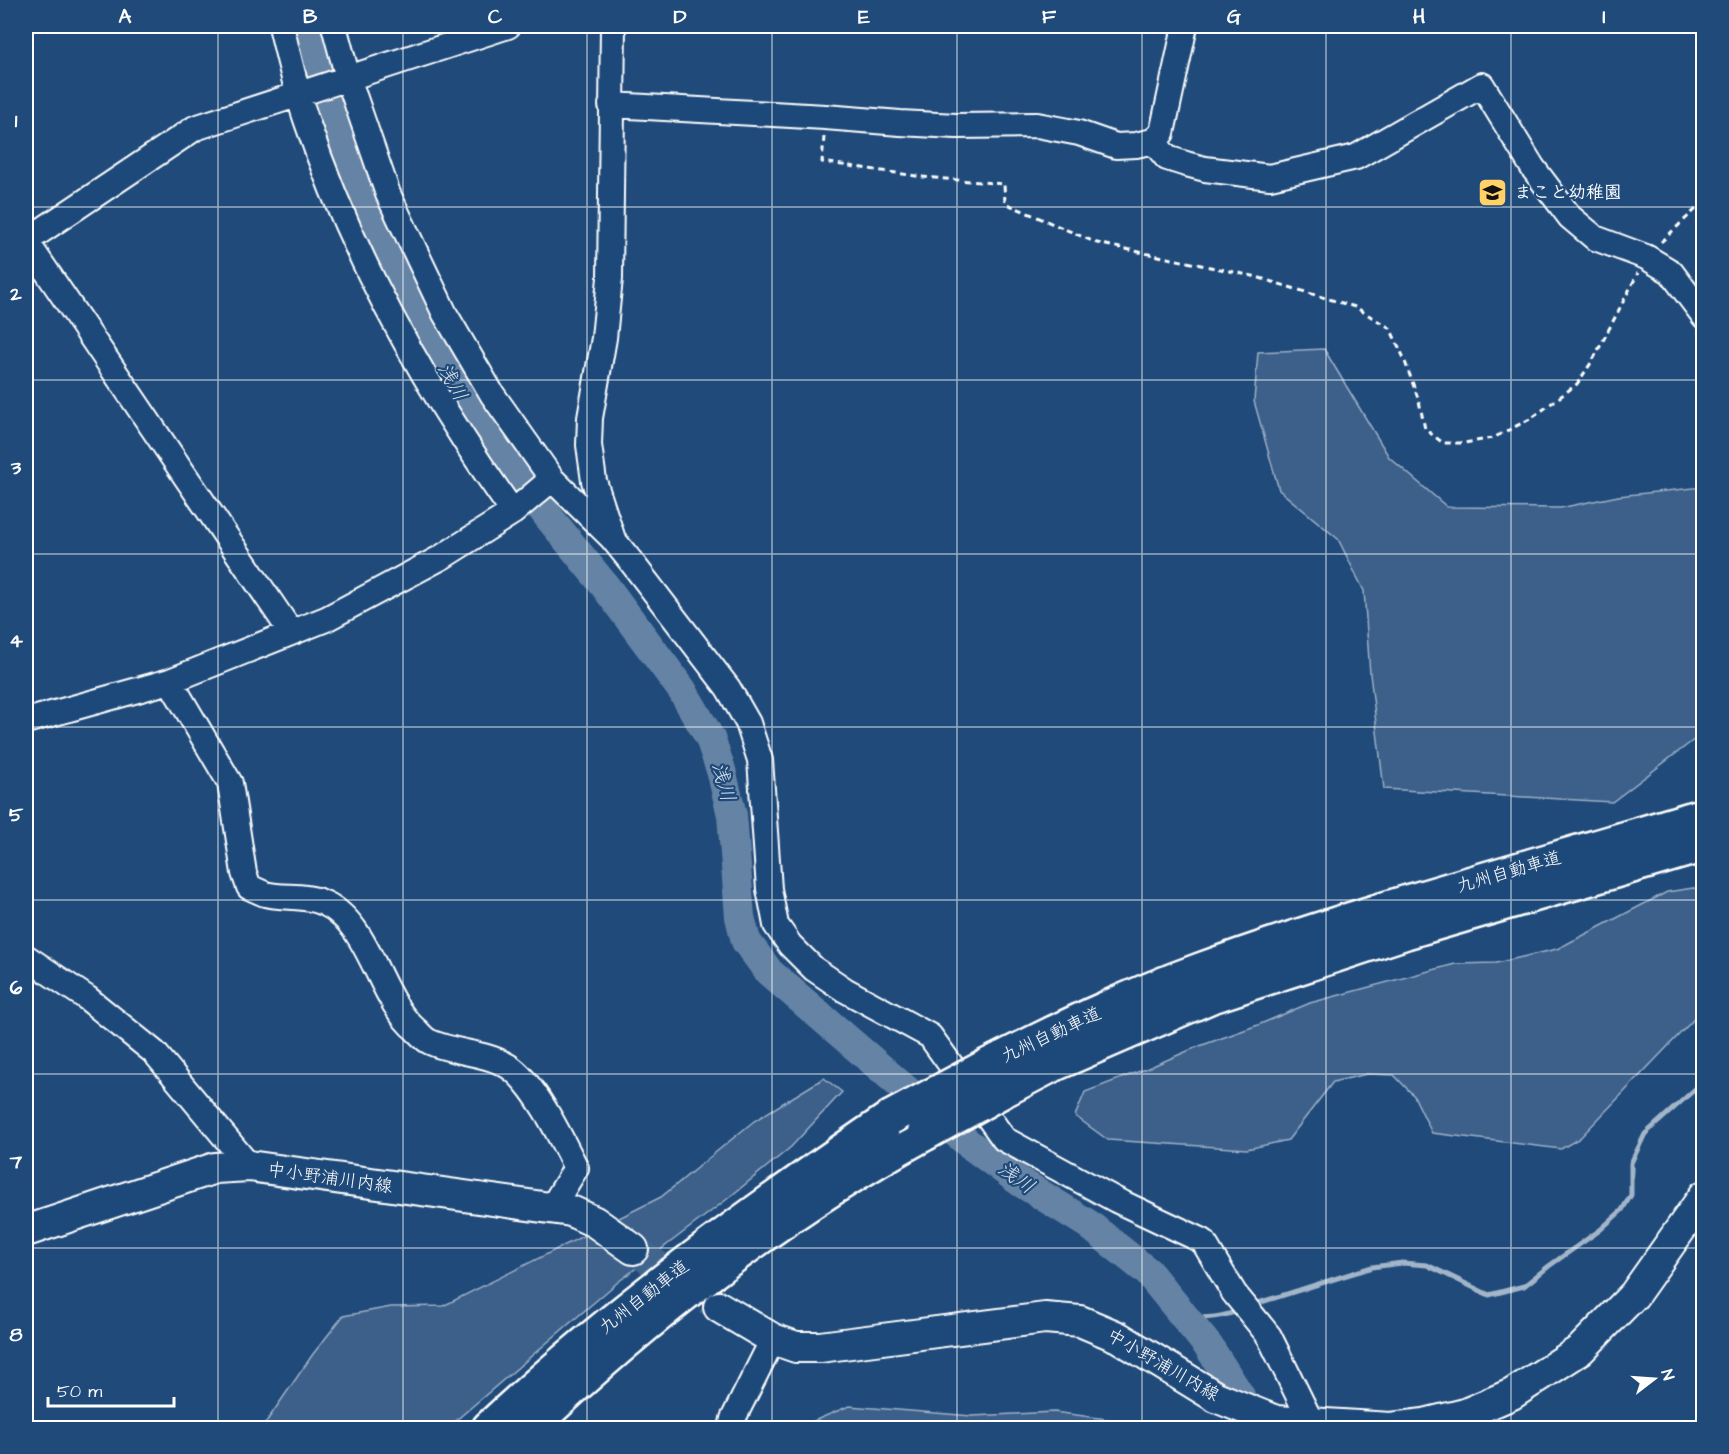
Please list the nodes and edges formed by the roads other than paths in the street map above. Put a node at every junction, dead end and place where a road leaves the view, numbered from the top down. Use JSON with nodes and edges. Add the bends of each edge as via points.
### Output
{"nodes":[{"id":1,"x":280,"y":26,"type":"edge"},
{"id":2,"x":334,"y":26,"type":"edge"},
{"id":3,"x":508,"y":26,"type":"edge"},
{"id":4,"x":612,"y":26,"type":"edge"},
{"id":5,"x":1185,"y":26,"type":"edge"},
{"id":6,"x":343,"y":80,"type":"junction"},
{"id":7,"x":302,"y":93,"type":"junction"},
{"id":8,"x":610,"y":105,"type":"junction"},
{"id":9,"x":1154,"y":141,"type":"junction"},
{"id":10,"x":26,"y":241,"type":"edge"},
{"id":11,"x":1704,"y":316,"type":"edge"},
{"id":12,"x":548,"y":483,"type":"junction"},
{"id":13,"x":517,"y":510,"type":"junction"},
{"id":14,"x":612,"y":538,"type":"junction"},
{"id":15,"x":291,"y":632,"type":"junction"},
{"id":16,"x":170,"y":681,"type":"junction"},
{"id":17,"x":26,"y":721,"type":"edge"},
{"id":18,"x":1704,"y":815,"type":"edge"},
{"id":19,"x":1704,"y":845,"type":"edge"},
{"id":20,"x":26,"y":957,"type":"edge"},
{"id":21,"x":997,"y":1077,"type":"junction"},
{"id":22,"x":249,"y":1166,"type":"junction"},
{"id":23,"x":1704,"y":1196,"type":"edge"},
{"id":24,"x":551,"y":1209,"type":"junction"},
{"id":25,"x":26,"y":1231,"type":"edge"},
{"id":26,"x":633,"y":1249,"type":"tunnel mouth"},
{"id":27,"x":718,"y":1307,"type":"tunnel mouth"},
{"id":28,"x":773,"y":1339,"type":"junction"},
{"id":29,"x":1313,"y":1426,"type":"edge"},
{"id":30,"x":489,"y":1428,"type":"edge"},
{"id":31,"x":530,"y":1428,"type":"edge"},
{"id":32,"x":731,"y":1428,"type":"edge"},
{"id":33,"x":1391,"y":1428,"type":"edge"}],
"edges":[{"from":1,"to":7,"type":"street"},
{"from":2,"to":6,"type":"street"},
{"from":3,"to":6,"type":"street"},
{"from":4,"to":8,"type":"street"},
{"from":5,"to":9,"type":"street","via":[[1162,133]]},
{"from":6,"to":7,"type":"street"},
{"from":6,"to":12,"type":"street","via":[[388,194],[445,314]]},
{"from":7,"to":10,"type":"street","via":[[195,128]]},
{"from":7,"to":13,"type":"street","via":[[307,124],[343,216],[386,305],[448,416]]},
{"from":8,"to":9,"type":"street","via":[[956,126],[1037,125],[1079,133],[1116,146]]},
{"from":8,"to":14,"type":"street","via":[[610,278],[589,445],[594,481]]},
{"from":9,"to":11,"type":"street","via":[[1167,158],[1186,164],[1270,177],[1356,157],[1482,85],[1533,168],[1570,217],[1595,238],[1646,257],[1671,272]]},
{"from":10,"to":15,"type":"street"},
{"from":12,"to":13,"type":"street"},
{"from":12,"to":14,"type":"street"},
{"from":13,"to":15,"type":"street","via":[[432,563],[326,619]]},
{"from":14,"to":29,"type":"street","via":[[728,688],[748,723],[760,760],[769,890],[776,925],[790,945],[814,969],[845,990],[930,1036],[1004,1139],[1116,1200],[1203,1241],[1234,1293],[1269,1336]]},
{"from":15,"to":16,"type":"street"},
{"from":16,"to":17,"type":"street"},
{"from":16,"to":24,"type":"street","via":[[230,783],[249,886],[267,894],[324,903],[345,918],[375,963],[390,996],[409,1024],[429,1042],[509,1066],[527,1083],[576,1168]]},
{"from":18,"to":21,"type":"highway","name":"九州自動車道","via":[[1301,934],[1198,971],[1112,1006]]},
{"from":19,"to":21,"type":"highway","name":"九州自動車道","via":[[1406,932],[1209,997],[1072,1056]]},
{"from":20,"to":22,"type":"street","via":[[87,998],[155,1053]]},
{"from":21,"to":30,"type":"highway","name":"九州自動車道","bridge":true,"via":[[890,1118],[643,1297]]},
{"from":21,"to":31,"type":"highway","name":"九州自動車道","bridge":true,"via":[[924,1134],[874,1161],[758,1239],[654,1319]]},
{"from":22,"to":24,"type":"main road","name":"中小野浦川内線"},
{"from":22,"to":25,"type":"main road","name":"中小野浦川内線","via":[[215,1168]]},
{"from":23,"to":33,"type":"main road","name":"中小野浦川内線","via":[[1634,1295],[1580,1350],[1512,1394],[1465,1414]]},
{"from":24,"to":26,"type":"main road","name":"中小野浦川内線","via":[[571,1211],[595,1222]]},
{"from":27,"to":28,"type":"main road","name":"中小野浦川内線"},
{"from":28,"to":29,"type":"main road","name":"中小野浦川内線","via":[[796,1347],[820,1347],[1045,1318],[1080,1321],[1118,1337],[1216,1397],[1276,1421]]},
{"from":28,"to":32,"type":"street"},
{"from":29,"to":33,"type":"main road","name":"中小野浦川内線"}]}
